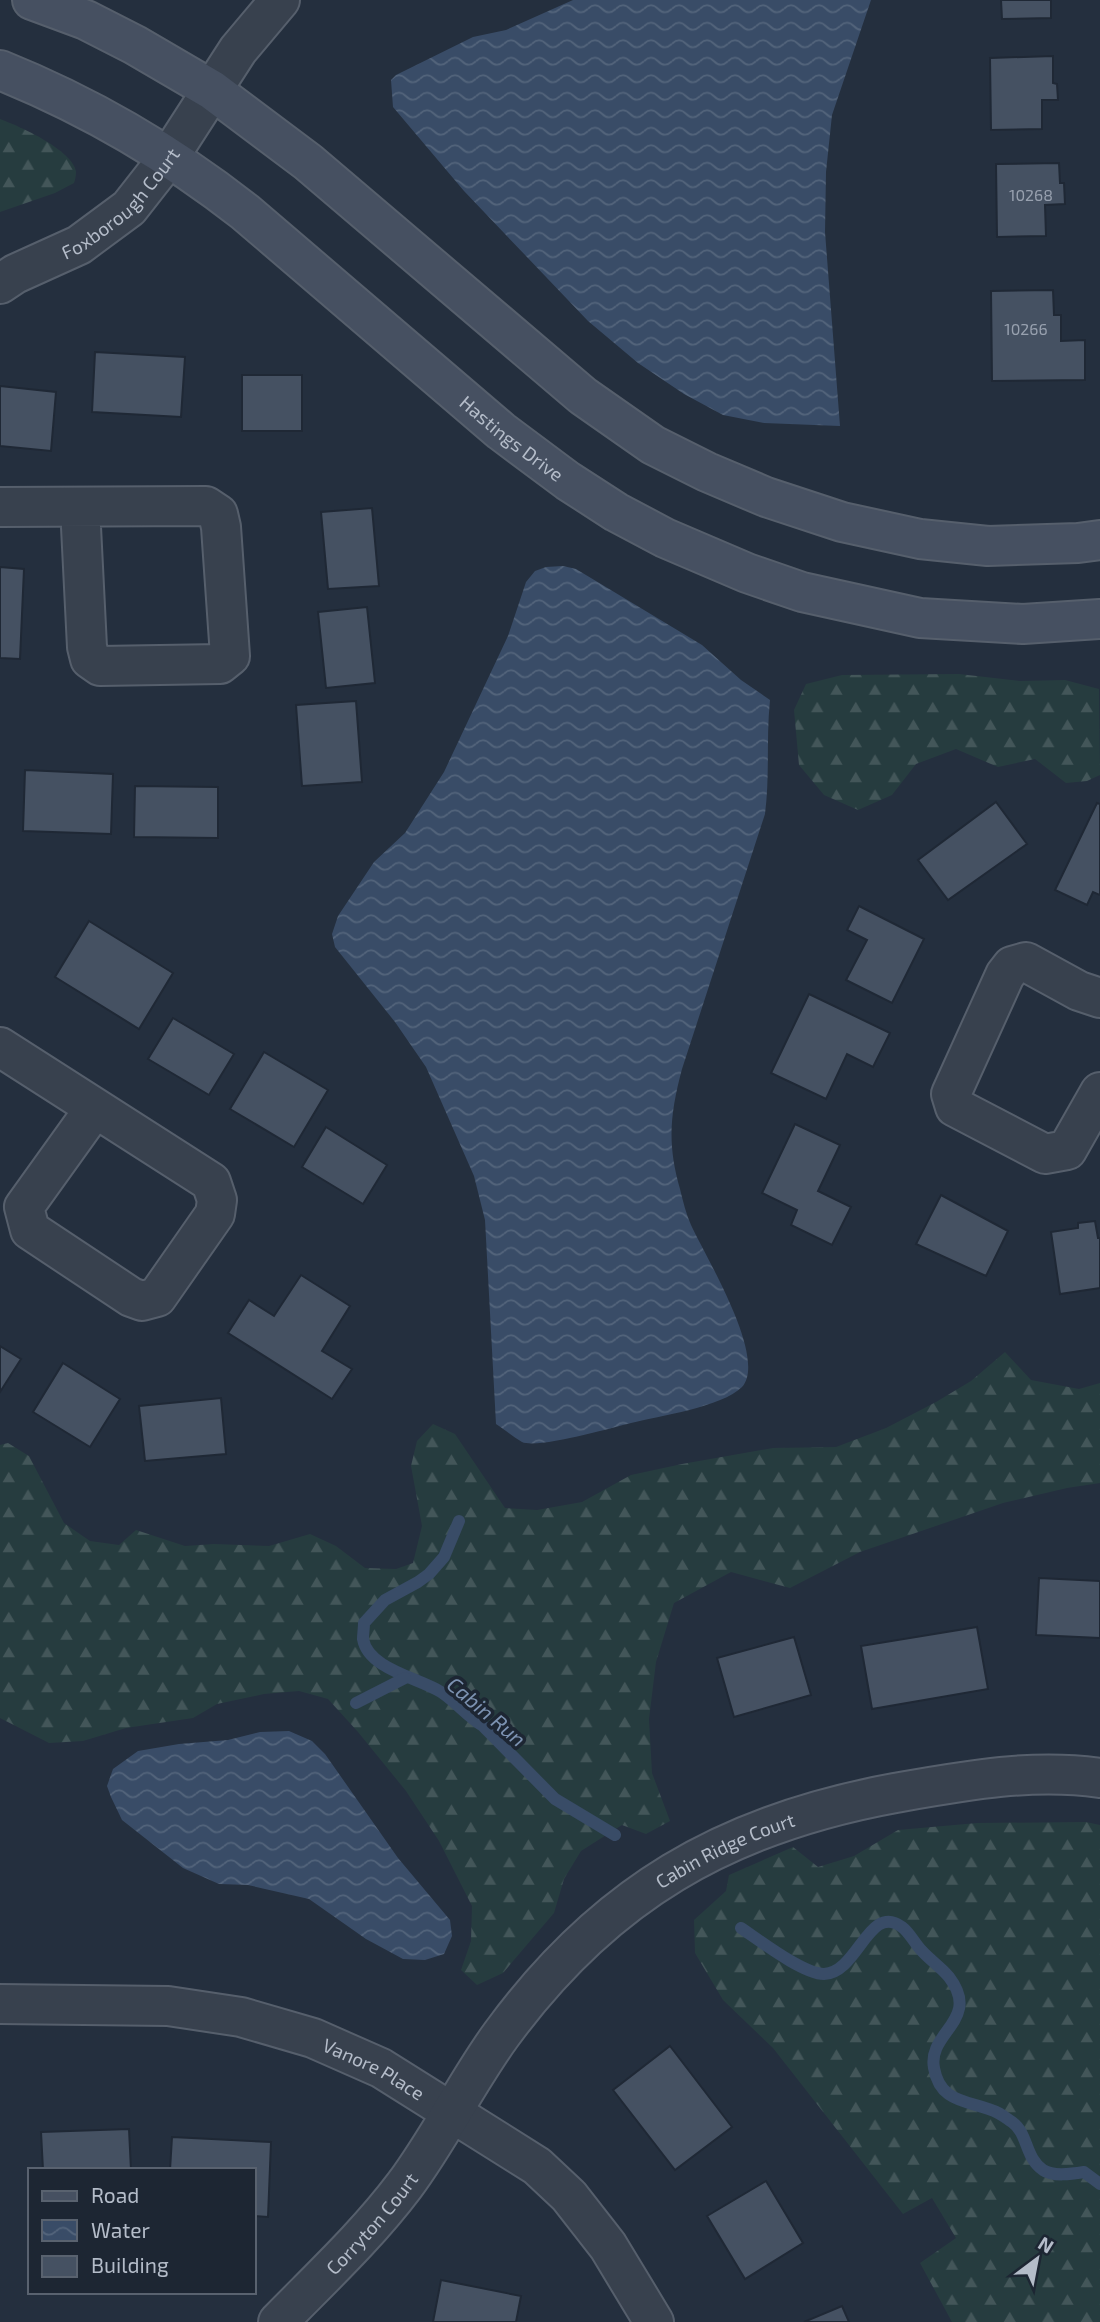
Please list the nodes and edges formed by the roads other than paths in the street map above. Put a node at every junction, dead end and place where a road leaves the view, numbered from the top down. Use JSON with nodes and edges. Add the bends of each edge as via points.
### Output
{"nodes":[{"id":1,"x":32,"y":0,"type":"edge"},
{"id":2,"x":280,"y":0,"type":"edge"},
{"id":3,"x":0,"y":70,"type":"edge"},
{"id":4,"x":212,"y":90,"type":"junction"},
{"id":5,"x":169,"y":157,"type":"junction"},
{"id":6,"x":0,"y":284,"type":"edge"},
{"id":7,"x":0,"y":507,"type":"edge"},
{"id":8,"x":80,"y":507,"type":"junction"},
{"id":9,"x":1100,"y":540,"type":"edge"},
{"id":10,"x":1100,"y":619,"type":"edge"},
{"id":11,"x":1100,"y":998,"type":"edge"},
{"id":12,"x":0,"y":1048,"type":"edge"},
{"id":13,"x":1100,"y":1092,"type":"edge"},
{"id":14,"x":95,"y":1108,"type":"junction"},
{"id":15,"x":1100,"y":1779,"type":"edge"},
{"id":16,"x":0,"y":2004,"type":"edge"},
{"id":17,"x":453,"y":2112,"type":"junction"},
{"id":18,"x":278,"y":2322,"type":"edge"},
{"id":19,"x":654,"y":2322,"type":"edge"}],
"edges":[{"from":1,"to":4,"type":"street","via":[[86,20]]},
{"from":2,"to":4,"type":"street","name":"Foxborough Court"},
{"from":3,"to":5,"type":"street","name":"Hastings Drive","via":[[36,84]]},
{"from":4,"to":5,"type":"street","name":"Foxborough Court"},
{"from":4,"to":9,"type":"street","via":[[308,162],[583,396],[653,445],[766,497],[842,522],[920,539],[988,545]]},
{"from":5,"to":6,"type":"street","name":"Foxborough Court","via":[[129,208],[79,245]]},
{"from":5,"to":10,"type":"street","name":"Hastings Drive","via":[[245,212],[501,431],[615,512],[665,538],[802,592],[920,618],[1023,624]]},
{"from":7,"to":8,"type":"street"},
{"from":8,"to":8,"type":"street","via":[[206,506],[218,514],[230,656],[220,664],[100,666],[90,659]]},
{"from":11,"to":13,"type":"street","via":[[1026,962],[1012,965],[951,1094],[955,1107],[1045,1154],[1067,1150]]},
{"from":12,"to":14,"type":"street"},
{"from":14,"to":14,"type":"street","via":[[211,1182],[217,1200],[215,1214],[157,1297],[142,1301],[131,1297],[30,1230],[24,1207]]},
{"from":15,"to":17,"type":"street","name":"Cabin Ridge Court","via":[[1068,1774],[974,1779],[846,1802],[749,1833],[648,1887],[598,1926],[541,1985],[500,2037]]},
{"from":16,"to":17,"type":"street","name":"Vanore Place","via":[[168,2006],[241,2017],[313,2038],[381,2068]]},
{"from":17,"to":18,"type":"street","name":"Corryton Court","via":[[404,2186]]},
{"from":17,"to":19,"type":"street","name":"Vanore Place","via":[[537,2166],[569,2196],[608,2246]]}]}
